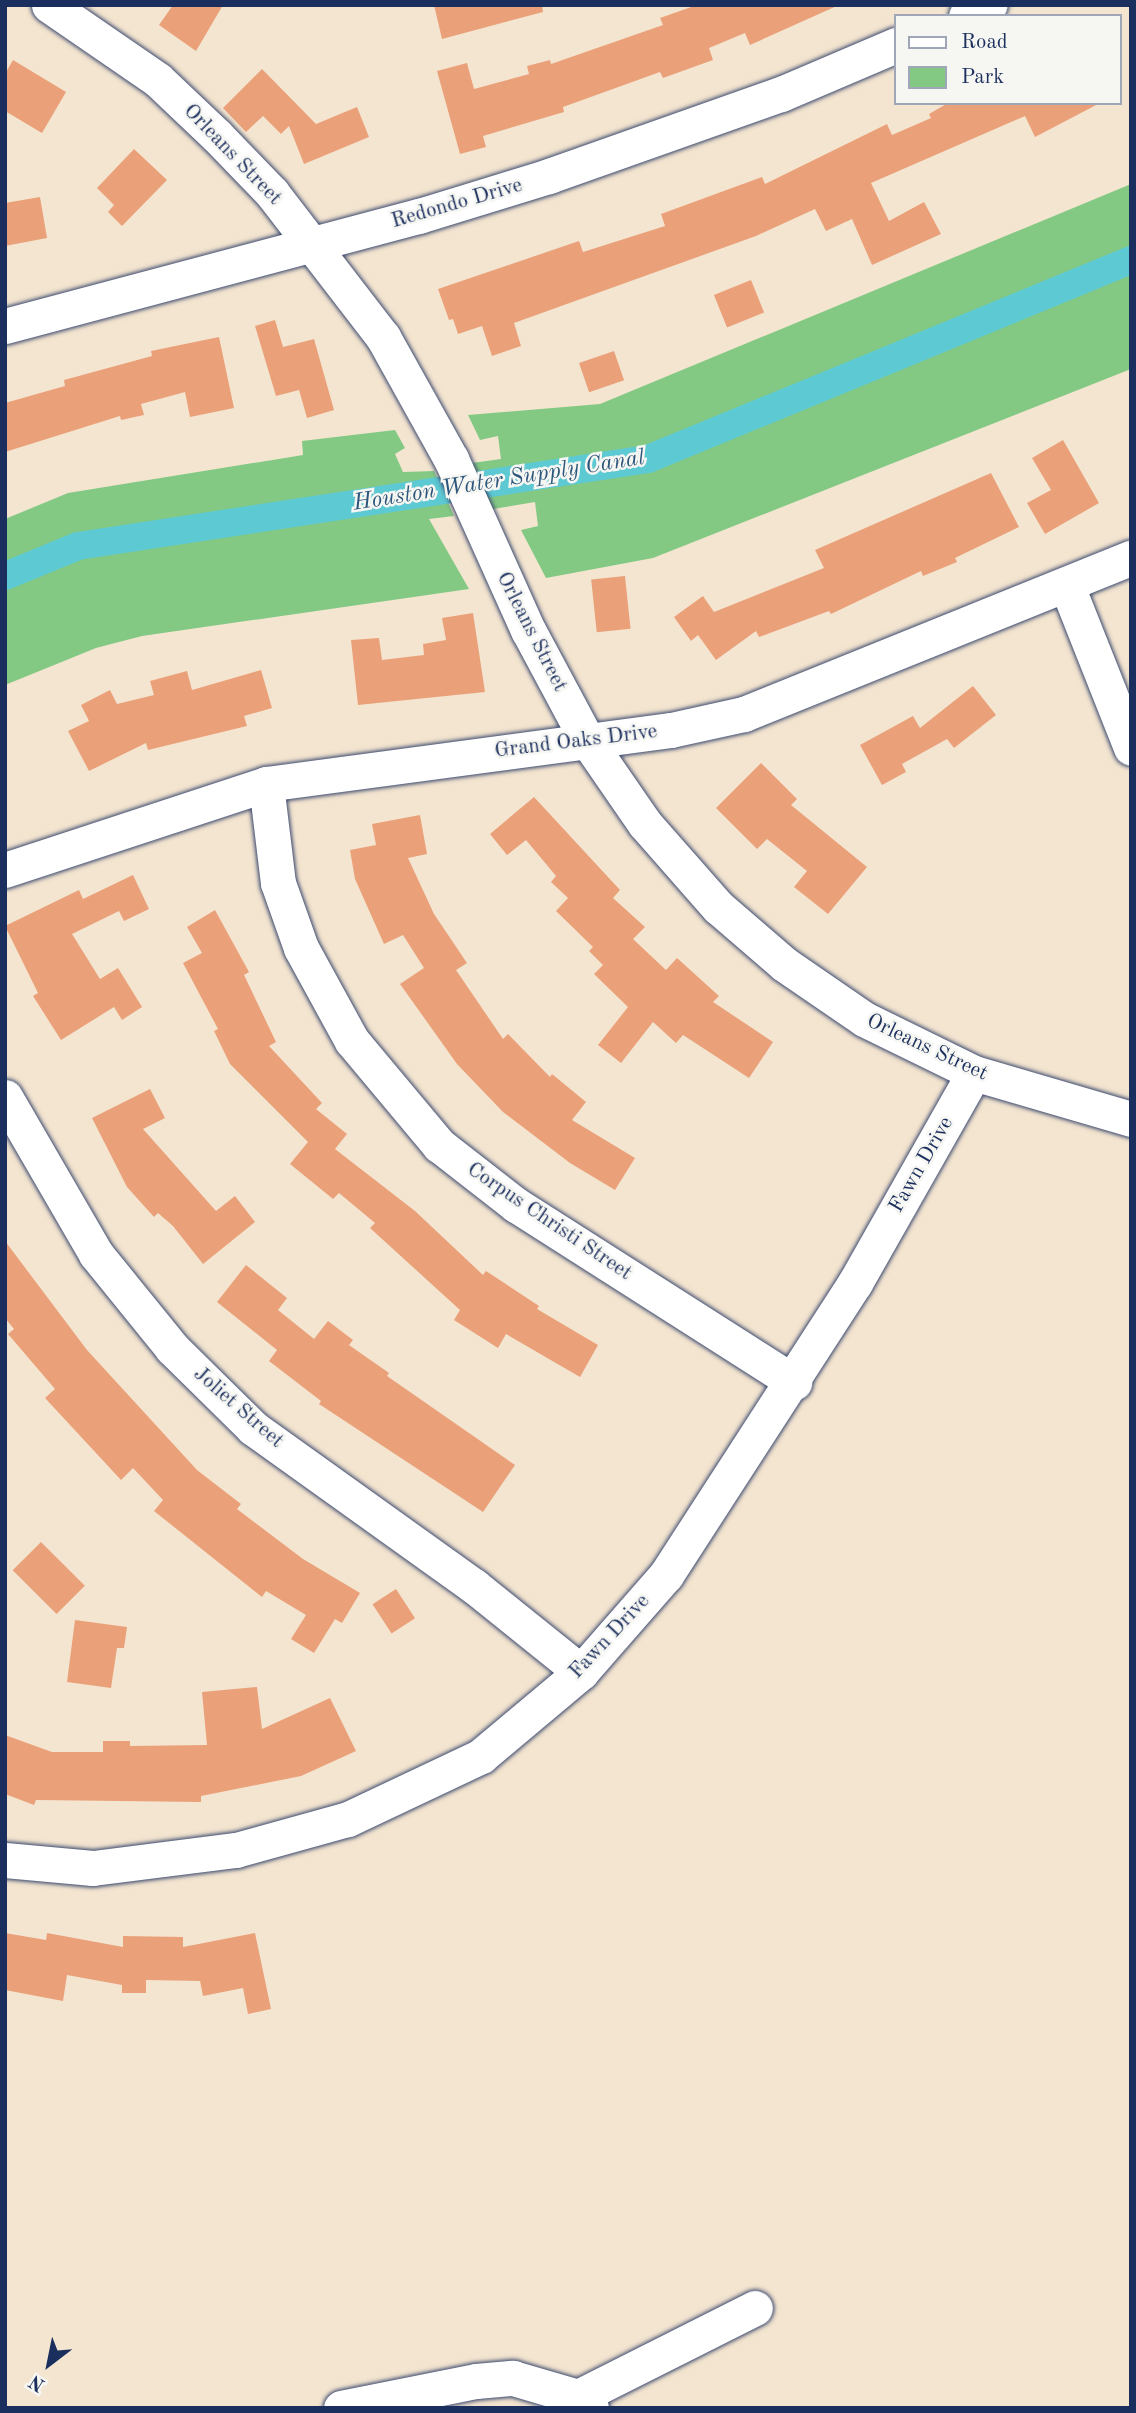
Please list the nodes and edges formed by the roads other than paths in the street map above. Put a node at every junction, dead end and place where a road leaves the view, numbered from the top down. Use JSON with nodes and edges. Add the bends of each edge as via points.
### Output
{"nodes":[{"id":1,"x":990,"y":5,"type":"edge"},
{"id":2,"x":62,"y":8,"type":"edge"},
{"id":3,"x":970,"y":14,"type":"edge"},
{"id":4,"x":894,"y":46,"type":"edge"},
{"id":5,"x":313,"y":243,"type":"junction"},
{"id":6,"x":5,"y":326,"type":"edge"},
{"id":7,"x":1131,"y":558,"type":"edge"},
{"id":8,"x":1067,"y":586,"type":"junction"},
{"id":9,"x":587,"y":740,"type":"junction"},
{"id":10,"x":1131,"y":748,"type":"edge"},
{"id":11,"x":266,"y":784,"type":"junction"},
{"id":12,"x":5,"y":870,"type":"edge"},
{"id":13,"x":974,"y":1073,"type":"junction"},
{"id":14,"x":5,"y":1097,"type":"edge"},
{"id":15,"x":1131,"y":1119,"type":"edge"},
{"id":16,"x":794,"y":1382,"type":"junction"},
{"id":17,"x":581,"y":1672,"type":"junction"},
{"id":18,"x":5,"y":1860,"type":"edge"},
{"id":19,"x":755,"y":2308,"type":"dead end"},
{"id":20,"x":584,"y":2402,"type":"edge"},
{"id":21,"x":341,"y":2408,"type":"edge"}],
"edges":[{"from":1,"to":3,"type":"street"},
{"from":2,"to":5,"type":"street","name":"Orleans Street","via":[[158,80],[272,193]]},
{"from":4,"to":5,"type":"street","name":"Redondo Drive","via":[[636,147],[432,212]]},
{"from":5,"to":6,"type":"street","name":"Redondo Drive"},
{"from":5,"to":9,"type":"street","name":"Orleans Street","via":[[383,337],[451,459],[475,518]]},
{"from":7,"to":8,"type":"street","name":"Grand Oaks Drive"},
{"from":8,"to":9,"type":"street","name":"Grand Oaks Drive","via":[[744,714],[671,730]]},
{"from":8,"to":10,"type":"street"},
{"from":9,"to":11,"type":"street","name":"Grand Oaks Drive"},
{"from":9,"to":13,"type":"street","name":"Orleans Street","via":[[645,824],[718,907],[784,964],[864,1019]]},
{"from":11,"to":12,"type":"street","name":"Grand Oaks Drive"},
{"from":11,"to":16,"type":"street","name":"Corpus Christi Street","via":[[278,883],[301,948],[352,1041],[439,1144],[516,1205]]},
{"from":13,"to":15,"type":"street","name":"Orleans Street"},
{"from":13,"to":16,"type":"street","name":"Fawn Drive"},
{"from":14,"to":17,"type":"street","name":"Joliet Street","via":[[96,1254],[172,1348],[253,1428],[463,1578]]},
{"from":16,"to":17,"type":"street","name":"Fawn Drive","via":[[666,1575]]},
{"from":17,"to":18,"type":"street","name":"Fawn Drive","via":[[481,1756],[348,1819],[236,1850],[93,1868]]},
{"from":19,"to":20,"type":"street"},
{"from":20,"to":21,"type":"street","via":[[513,2378]]}]}
